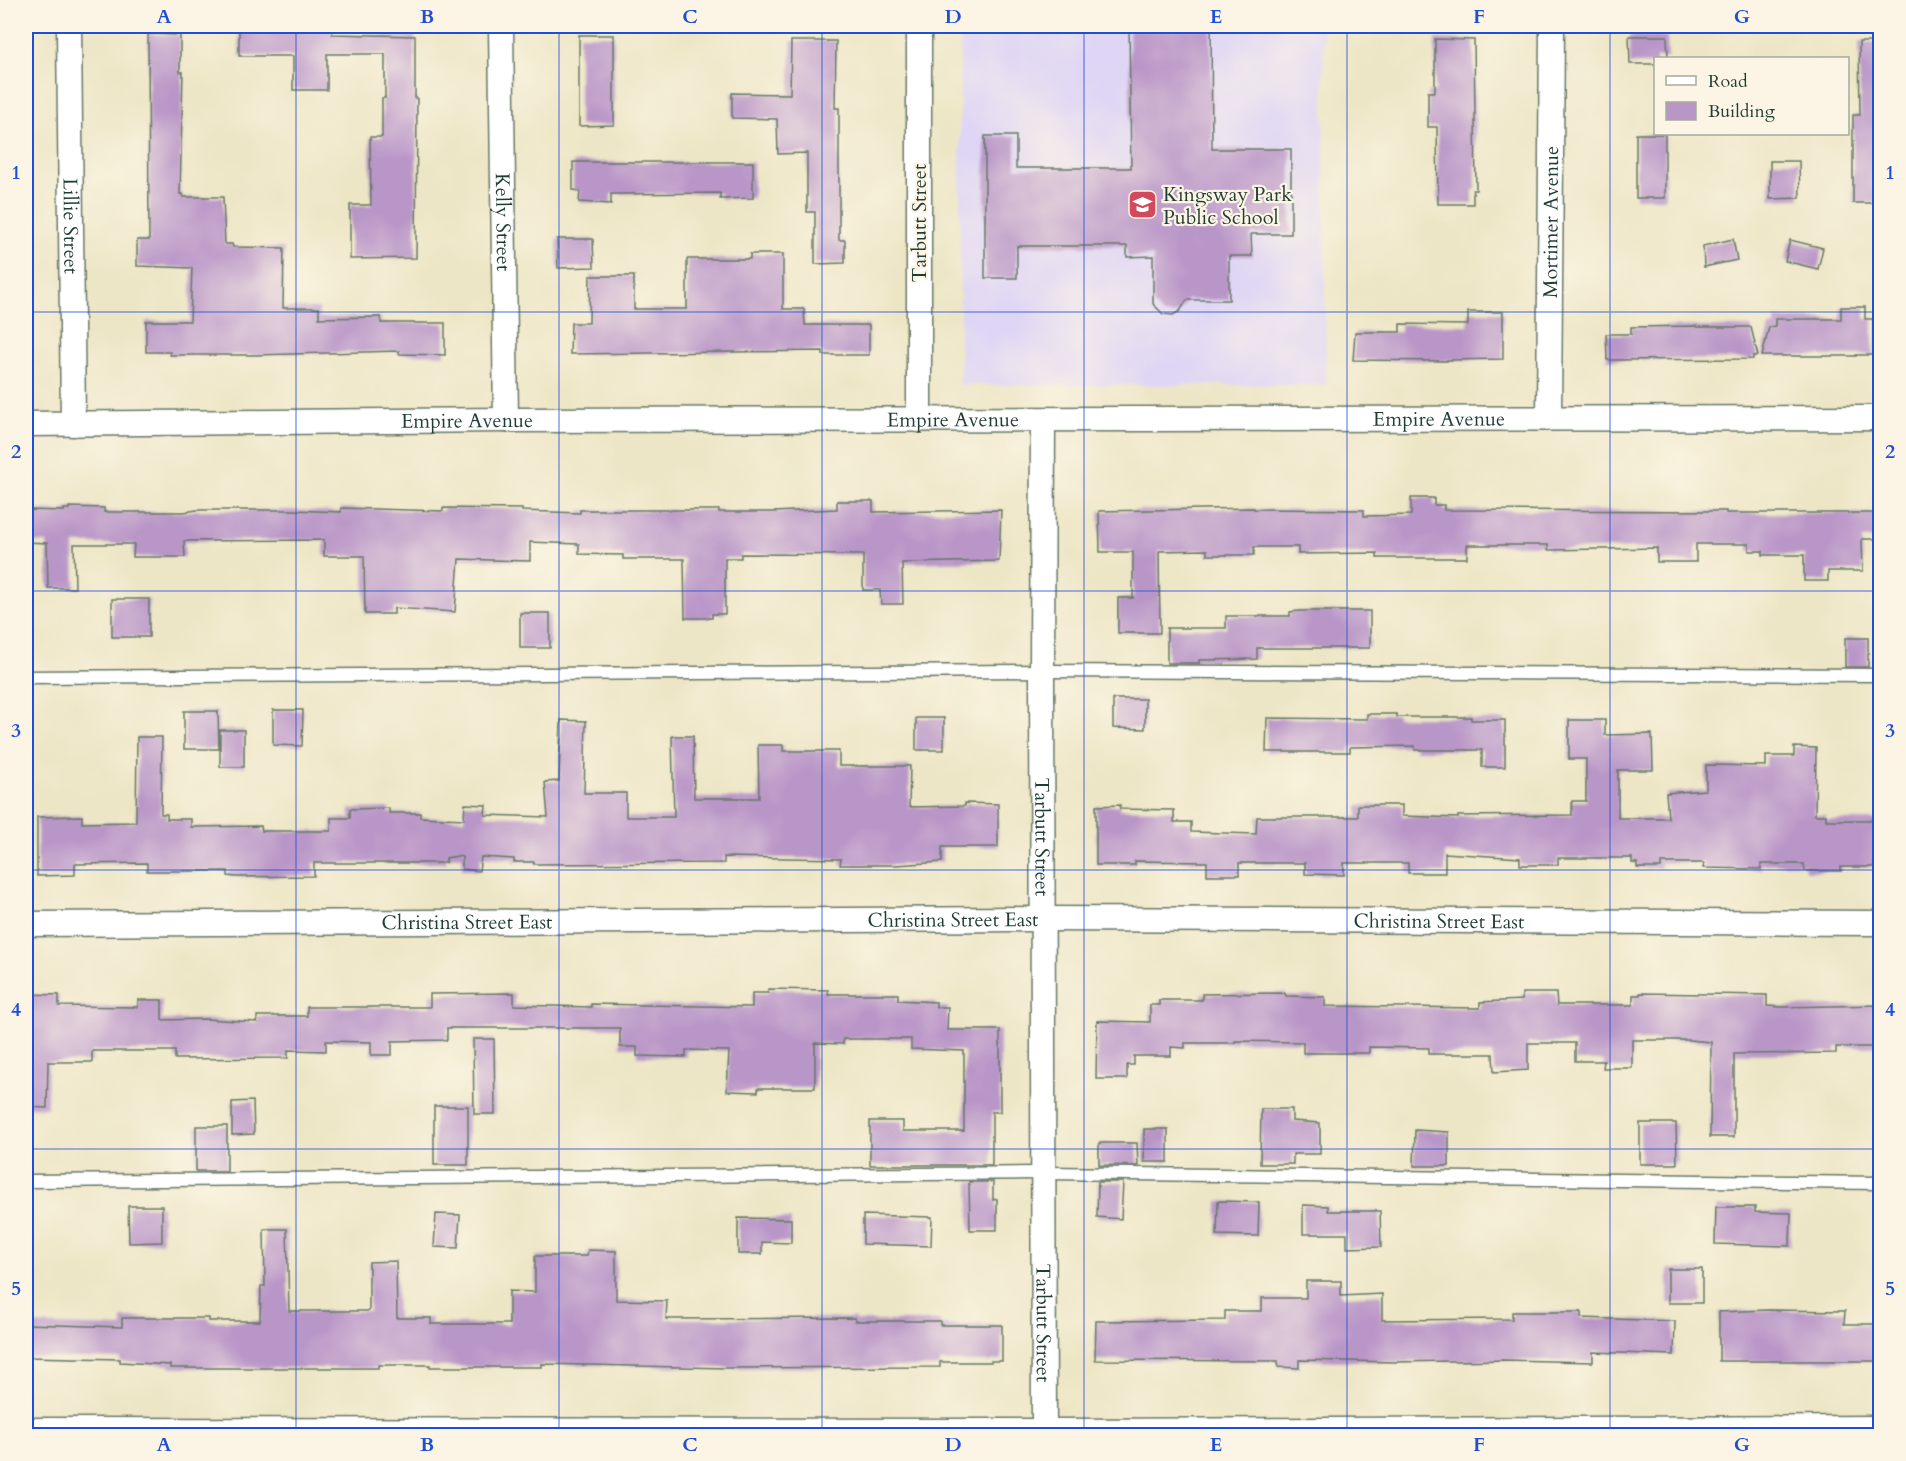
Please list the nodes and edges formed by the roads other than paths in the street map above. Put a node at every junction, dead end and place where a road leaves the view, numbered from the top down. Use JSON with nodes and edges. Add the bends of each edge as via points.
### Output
{"nodes":[{"id":1,"x":69,"y":26,"type":"edge"},
{"id":2,"x":501,"y":26,"type":"edge"},
{"id":3,"x":918,"y":26,"type":"edge"},
{"id":4,"x":1552,"y":26,"type":"edge"},
{"id":5,"x":1549,"y":418,"type":"junction"},
{"id":6,"x":1881,"y":418,"type":"edge"},
{"id":7,"x":506,"y":420,"type":"junction"},
{"id":8,"x":919,"y":420,"type":"junction"},
{"id":9,"x":1043,"y":420,"type":"junction"},
{"id":10,"x":26,"y":424,"type":"edge"},
{"id":11,"x":73,"y":424,"type":"junction"},
{"id":12,"x":1042,"y":671,"type":"junction"},
{"id":13,"x":1881,"y":675,"type":"edge"},
{"id":14,"x":26,"y":677,"type":"edge"},
{"id":15,"x":1044,"y":919,"type":"junction"},
{"id":16,"x":1881,"y":923,"type":"edge"},
{"id":17,"x":26,"y":924,"type":"edge"},
{"id":18,"x":1045,"y":1173,"type":"junction"},
{"id":19,"x":26,"y":1180,"type":"edge"},
{"id":20,"x":1881,"y":1183,"type":"edge"},
{"id":21,"x":1881,"y":1428,"type":"edge"},
{"id":22,"x":26,"y":1430,"type":"edge"},
{"id":23,"x":677,"y":1432,"type":"edge"},
{"id":24,"x":1044,"y":1433,"type":"edge"}],
"edges":[{"from":1,"to":11,"type":"street","name":"Lillie Street"},
{"from":2,"to":7,"type":"street","name":"Kelly Street"},
{"from":3,"to":8,"type":"street","name":"Tarbutt Street"},
{"from":4,"to":5,"type":"street","name":"Mortimer Avenue"},
{"from":5,"to":6,"type":"street","name":"Empire Avenue"},
{"from":5,"to":9,"type":"street","name":"Empire Avenue"},
{"from":7,"to":8,"type":"street","name":"Empire Avenue"},
{"from":7,"to":11,"type":"street","name":"Empire Avenue"},
{"from":8,"to":9,"type":"street","name":"Empire Avenue"},
{"from":9,"to":12,"type":"street","name":"Tarbutt Street"},
{"from":10,"to":11,"type":"street","name":"Empire Avenue"},
{"from":12,"to":13,"type":"lane"},
{"from":12,"to":14,"type":"lane"},
{"from":12,"to":15,"type":"street","name":"Tarbutt Street"},
{"from":15,"to":16,"type":"street","name":"Christina Street East"},
{"from":15,"to":17,"type":"street","name":"Christina Street East"},
{"from":15,"to":18,"type":"street","name":"Tarbutt Street"},
{"from":18,"to":19,"type":"lane"},
{"from":18,"to":20,"type":"lane"},
{"from":18,"to":24,"type":"street","name":"Tarbutt Street"},
{"from":21,"to":24,"type":"street"},
{"from":22,"to":23,"type":"street"},
{"from":23,"to":24,"type":"street"}]}
